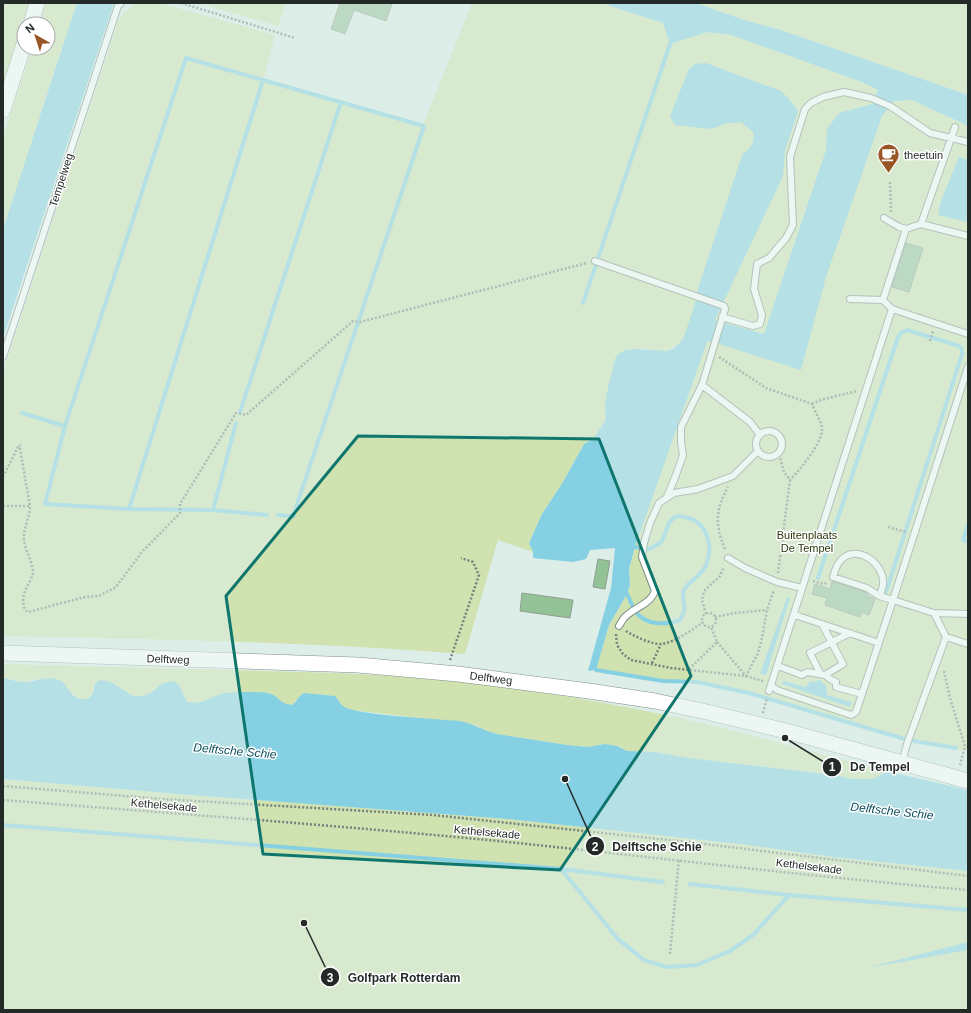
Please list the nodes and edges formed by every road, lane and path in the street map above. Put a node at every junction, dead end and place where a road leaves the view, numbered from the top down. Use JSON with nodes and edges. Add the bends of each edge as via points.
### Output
{"nodes":[{"id":1,"x":37,"y":3,"type":"edge"},
{"id":2,"x":121,"y":3,"type":"edge"},
{"id":3,"x":181,"y":3,"type":"edge"},
{"id":4,"x":33,"y":16,"type":"edge"},
{"id":5,"x":295,"y":38,"type":"dead end"},
{"id":6,"x":20,"y":56,"type":"edge"},
{"id":7,"x":3,"y":110,"type":"edge"},
{"id":8,"x":954,"y":127,"type":"dead end"},
{"id":9,"x":951,"y":138,"type":"junction"},
{"id":10,"x":968,"y":142,"type":"edge"},
{"id":11,"x":890,"y":182,"type":"dead end"},
{"id":12,"x":884,"y":218,"type":"dead end"},
{"id":13,"x":894,"y":224,"type":"junction"},
{"id":14,"x":921,"y":224,"type":"junction"},
{"id":15,"x":906,"y":229,"type":"junction"},
{"id":16,"x":968,"y":236,"type":"edge"},
{"id":17,"x":595,"y":261,"type":"joint"},
{"id":18,"x":850,"y":299,"type":"dead end"},
{"id":19,"x":883,"y":300,"type":"junction"},
{"id":20,"x":892,"y":309,"type":"junction"},
{"id":21,"x":722,"y":319,"type":"junction"},
{"id":22,"x":932,"y":333,"type":"dead end"},
{"id":23,"x":968,"y":334,"type":"edge"},
{"id":24,"x":930,"y":341,"type":"dead end"},
{"id":25,"x":712,"y":351,"type":"junction"},
{"id":26,"x":3,"y":357,"type":"edge"},
{"id":27,"x":968,"y":369,"type":"edge"},
{"id":28,"x":702,"y":385,"type":"junction"},
{"id":29,"x":866,"y":388,"type":"junction"},
{"id":30,"x":812,"y":404,"type":"junction"},
{"id":31,"x":760,"y":435,"type":"junction"},
{"id":32,"x":758,"y":450,"type":"junction"},
{"id":33,"x":778,"y":454,"type":"junction"},
{"id":34,"x":733,"y":476,"type":"junction"},
{"id":35,"x":3,"y":477,"type":"edge"},
{"id":36,"x":790,"y":480,"type":"junction"},
{"id":37,"x":667,"y":497,"type":"junction"},
{"id":38,"x":3,"y":506,"type":"edge"},
{"id":39,"x":30,"y":506,"type":"junction"},
{"id":40,"x":888,"y":527,"type":"dead end"},
{"id":41,"x":901,"y":531,"type":"dead end"},
{"id":42,"x":461,"y":558,"type":"dead end"},
{"id":43,"x":728,"y":558,"type":"junction"},
{"id":44,"x":833,"y":577,"type":"junction"},
{"id":45,"x":805,"y":578,"type":"junction"},
{"id":46,"x":777,"y":582,"type":"junction"},
{"id":47,"x":802,"y":588,"type":"junction"},
{"id":48,"x":879,"y":596,"type":"junction"},
{"id":49,"x":893,"y":600,"type":"junction"},
{"id":50,"x":767,"y":610,"type":"junction"},
{"id":51,"x":934,"y":613,"type":"junction"},
{"id":52,"x":706,"y":614,"type":"junction"},
{"id":53,"x":968,"y":614,"type":"edge"},
{"id":54,"x":794,"y":615,"type":"junction"},
{"id":55,"x":715,"y":617,"type":"junction"},
{"id":56,"x":702,"y":623,"type":"junction"},
{"id":57,"x":822,"y":624,"type":"junction"},
{"id":58,"x":619,"y":626,"type":"junction"},
{"id":59,"x":712,"y":627,"type":"junction"},
{"id":60,"x":850,"y":633,"type":"junction"},
{"id":61,"x":946,"y":637,"type":"junction"},
{"id":62,"x":717,"y":642,"type":"junction"},
{"id":63,"x":832,"y":642,"type":"junction"},
{"id":64,"x":879,"y":643,"type":"junction"},
{"id":65,"x":661,"y":644,"type":"junction"},
{"id":66,"x":968,"y":644,"type":"edge"},
{"id":67,"x":942,"y":649,"type":"junction"},
{"id":68,"x":3,"y":653,"type":"edge"},
{"id":69,"x":452,"y":655,"type":"dead end"},
{"id":70,"x":652,"y":663,"type":"junction"},
{"id":71,"x":778,"y":666,"type":"junction"},
{"id":72,"x":689,"y":670,"type":"junction"},
{"id":73,"x":822,"y":674,"type":"junction"},
{"id":74,"x":746,"y":676,"type":"junction"},
{"id":75,"x":771,"y":689,"type":"junction"},
{"id":76,"x":862,"y":694,"type":"junction"},
{"id":77,"x":764,"y":707,"type":"dead end"},
{"id":78,"x":763,"y":712,"type":"dead end"},
{"id":79,"x":901,"y":763,"type":"junction"},
{"id":80,"x":962,"y":780,"type":"edge"},
{"id":81,"x":3,"y":786,"type":"edge"},
{"id":82,"x":3,"y":800,"type":"edge"},
{"id":83,"x":679,"y":859,"type":"junction"},
{"id":84,"x":968,"y":876,"type":"edge"},
{"id":85,"x":968,"y":890,"type":"edge"},
{"id":86,"x":670,"y":954,"type":"dead end"}],
"edges":[{"from":1,"to":4,"type":"street"},
{"from":2,"to":26,"type":"lane","name":"Tempelweg"},
{"from":3,"to":5,"type":"path"},
{"from":6,"to":7,"type":"street"},
{"from":8,"to":9,"type":"lane"},
{"from":9,"to":10,"type":"lane"},
{"from":9,"to":14,"type":"lane"},
{"from":9,"to":21,"type":"lane","via":[[930,133],[890,106],[871,98],[844,92],[811,103],[805,109],[790,156],[793,225],[769,258],[757,264],[754,289],[762,315],[760,324],[753,326]]},
{"from":11,"to":13,"type":"path"},
{"from":12,"to":13,"type":"lane"},
{"from":13,"to":15,"type":"lane"},
{"from":14,"to":15,"type":"lane"},
{"from":14,"to":16,"type":"lane"},
{"from":15,"to":19,"type":"lane"},
{"from":17,"to":21,"type":"lane","via":[[724,306]]},
{"from":17,"to":39,"type":"path","via":[[360,322],[353,321],[246,415],[236,413],[180,504],[180,514],[142,552],[116,587],[99,596],[85,597],[28,612],[25,610],[22,602],[23,593],[33,575],[33,567],[24,541]]},
{"from":18,"to":19,"type":"lane"},
{"from":19,"to":20,"type":"lane"},
{"from":20,"to":23,"type":"lane"},
{"from":20,"to":29,"type":"lane"},
{"from":21,"to":25,"type":"lane"},
{"from":22,"to":24,"type":"path"},
{"from":25,"to":28,"type":"lane"},
{"from":25,"to":30,"type":"path","via":[[766,388]]},
{"from":27,"to":49,"type":"lane"},
{"from":28,"to":31,"type":"lane","via":[[750,422]]},
{"from":28,"to":37,"type":"lane","via":[[681,428],[683,455]]},
{"from":29,"to":30,"type":"path"},
{"from":29,"to":45,"type":"lane"},
{"from":30,"to":36,"type":"path","via":[[822,430],[816,446]]},
{"from":31,"to":32,"type":"lane","via":[[756,445]]},
{"from":31,"to":33,"type":"lane","via":[[773,431],[778,434],[783,446]]},
{"from":32,"to":33,"type":"lane","via":[[767,456]]},
{"from":32,"to":34,"type":"lane"},
{"from":33,"to":36,"type":"path","via":[[784,472]]},
{"from":34,"to":37,"type":"lane"},
{"from":34,"to":43,"type":"path","via":[[720,501],[718,517],[721,540]]},
{"from":35,"to":39,"type":"path","via":[[19,445],[21,446]]},
{"from":36,"to":46,"type":"path"},
{"from":37,"to":58,"type":"lane","via":[[659,503],[650,523],[642,557],[656,591],[649,601],[624,618]]},
{"from":38,"to":39,"type":"path"},
{"from":40,"to":41,"type":"path"},
{"from":42,"to":69,"type":"path","via":[[473,562],[478,575]]},
{"from":43,"to":46,"type":"lane"},
{"from":43,"to":52,"type":"path","via":[[720,576],[704,591],[702,600]]},
{"from":44,"to":45,"type":"path","via":[[823,584]]},
{"from":44,"to":48,"type":"lane","via":[[867,588]]},
{"from":44,"to":48,"type":"lane","via":[[836,565],[847,555],[861,554],[872,560],[881,573],[883,585]]},
{"from":45,"to":47,"type":"lane"},
{"from":46,"to":47,"type":"lane"},
{"from":46,"to":50,"type":"path"},
{"from":47,"to":54,"type":"lane"},
{"from":48,"to":49,"type":"lane"},
{"from":49,"to":51,"type":"lane"},
{"from":49,"to":64,"type":"lane"},
{"from":50,"to":55,"type":"path"},
{"from":50,"to":74,"type":"path","via":[[758,654]]},
{"from":51,"to":53,"type":"lane"},
{"from":51,"to":61,"type":"lane"},
{"from":52,"to":55,"type":"path","via":[[710,613]]},
{"from":52,"to":56,"type":"path"},
{"from":54,"to":57,"type":"lane"},
{"from":54,"to":71,"type":"lane"},
{"from":55,"to":59,"type":"path","via":[[715,624]]},
{"from":56,"to":59,"type":"path"},
{"from":56,"to":65,"type":"path","via":[[682,636]]},
{"from":57,"to":60,"type":"lane"},
{"from":57,"to":63,"type":"lane"},
{"from":58,"to":65,"type":"path","via":[[638,638]]},
{"from":58,"to":70,"type":"path","via":[[616,635],[623,654],[631,660]]},
{"from":59,"to":62,"type":"path"},
{"from":60,"to":63,"type":"lane"},
{"from":60,"to":64,"type":"lane"},
{"from":61,"to":66,"type":"lane"},
{"from":61,"to":67,"type":"lane"},
{"from":62,"to":72,"type":"path"},
{"from":62,"to":74,"type":"path"},
{"from":63,"to":73,"type":"lane","via":[[843,664]]},
{"from":63,"to":73,"type":"lane","via":[[810,653]]},
{"from":64,"to":76,"type":"lane"},
{"from":65,"to":70,"type":"path"},
{"from":67,"to":79,"type":"lane"},
{"from":67,"to":80,"type":"path","via":[[945,678],[965,746]]},
{"from":68,"to":79,"type":"street","name":"Delftweg","via":[[358,665],[458,674],[670,704],[786,731]]},
{"from":70,"to":72,"type":"path"},
{"from":71,"to":73,"type":"lane","via":[[802,675],[806,672]]},
{"from":71,"to":75,"type":"lane"},
{"from":72,"to":74,"type":"path"},
{"from":73,"to":76,"type":"lane","via":[[836,682],[836,686]]},
{"from":74,"to":75,"type":"path","via":[[765,681]]},
{"from":75,"to":76,"type":"lane","via":[[851,715],[856,712]]},
{"from":77,"to":78,"type":"path"},
{"from":79,"to":80,"type":"street","name":"Delftweg"},
{"from":81,"to":84,"type":"path","via":[[162,800],[433,815],[688,842]]},
{"from":82,"to":83,"type":"path","name":"Kethelsekade","via":[[487,840]]},
{"from":83,"to":85,"type":"path","name":"Kethelsekade","via":[[883,883]]},
{"from":83,"to":86,"type":"path"}]}
